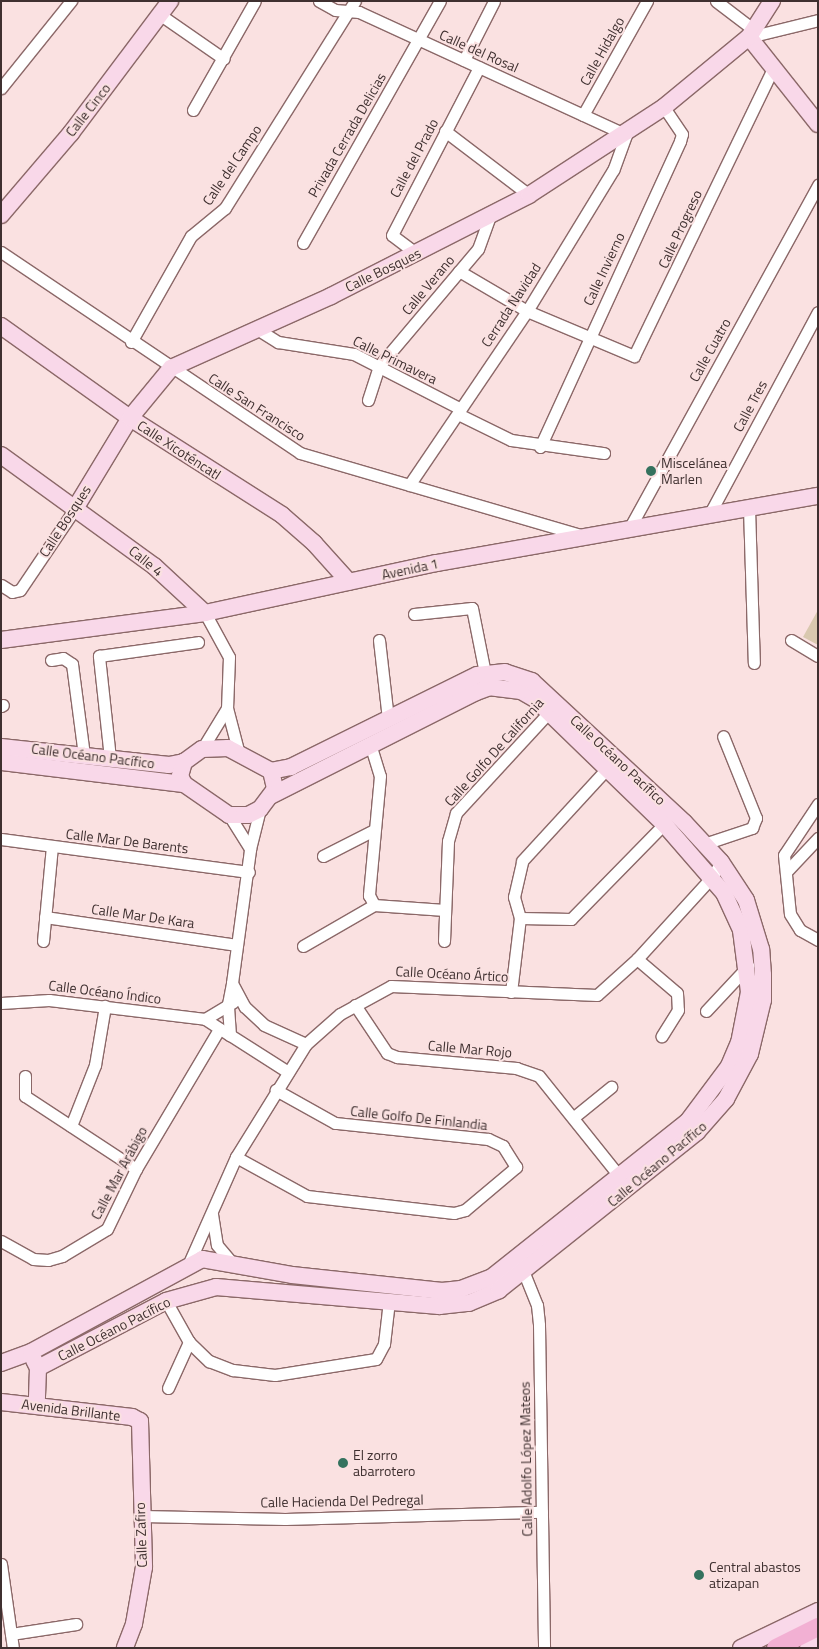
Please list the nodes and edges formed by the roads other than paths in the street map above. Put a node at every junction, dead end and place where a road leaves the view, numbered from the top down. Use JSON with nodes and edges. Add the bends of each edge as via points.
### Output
{"nodes":[{"id":1,"x":71,"y":1,"type":"edge"},
{"id":2,"x":170,"y":1,"type":"edge"},
{"id":3,"x":255,"y":1,"type":"edge"},
{"id":4,"x":319,"y":1,"type":"edge"},
{"id":5,"x":440,"y":1,"type":"edge"},
{"id":6,"x":494,"y":1,"type":"edge"},
{"id":7,"x":647,"y":1,"type":"edge"},
{"id":8,"x":716,"y":1,"type":"edge"},
{"id":9,"x":772,"y":1,"type":"edge"},
{"id":10,"x":352,"y":6,"type":"edge"},
{"id":11,"x":162,"y":16,"type":"junction"},
{"id":12,"x":818,"y":20,"type":"edge"},
{"id":13,"x":751,"y":33,"type":"junction"},
{"id":14,"x":418,"y":41,"type":"junction"},
{"id":15,"x":224,"y":60,"type":"junction"},
{"id":16,"x":464,"y":60,"type":"junction"},
{"id":17,"x":479,"y":67,"type":"junction"},
{"id":18,"x":773,"y":69,"type":"junction"},
{"id":19,"x":1,"y":88,"type":"edge"},
{"id":20,"x":664,"y":107,"type":"junction"},
{"id":21,"x":194,"y":110,"type":"dead end"},
{"id":22,"x":583,"y":115,"type":"junction"},
{"id":23,"x":815,"y":117,"type":"edge"},
{"id":24,"x":445,"y":131,"type":"junction"},
{"id":25,"x":626,"y":135,"type":"junction"},
{"id":26,"x":818,"y":185,"type":"edge"},
{"id":27,"x":529,"y":195,"type":"junction"},
{"id":28,"x":1,"y":215,"type":"edge"},
{"id":29,"x":489,"y":218,"type":"junction"},
{"id":30,"x":302,"y":243,"type":"dead end"},
{"id":31,"x":1,"y":252,"type":"edge"},
{"id":32,"x":417,"y":254,"type":"junction"},
{"id":33,"x":459,"y":271,"type":"junction"},
{"id":34,"x":527,"y":311,"type":"junction"},
{"id":35,"x":818,"y":312,"type":"edge"},
{"id":36,"x":1,"y":326,"type":"edge"},
{"id":37,"x":257,"y":329,"type":"junction"},
{"id":38,"x":588,"y":339,"type":"junction"},
{"id":39,"x":131,"y":342,"type":"junction"},
{"id":40,"x":379,"y":366,"type":"junction"},
{"id":41,"x":171,"y":368,"type":"junction"},
{"id":42,"x":368,"y":400,"type":"dead end"},
{"id":43,"x":460,"y":412,"type":"junction"},
{"id":44,"x":130,"y":418,"type":"junction"},
{"id":45,"x":540,"y":447,"type":"junction"},
{"id":46,"x":604,"y":453,"type":"dead end"},
{"id":47,"x":1,"y":455,"type":"edge"},
{"id":48,"x":409,"y":485,"type":"junction"},
{"id":49,"x":818,"y":496,"type":"edge"},
{"id":50,"x":76,"y":507,"type":"junction"},
{"id":51,"x":749,"y":508,"type":"junction"},
{"id":52,"x":709,"y":515,"type":"junction"},
{"id":53,"x":629,"y":529,"type":"junction"},
{"id":54,"x":586,"y":537,"type":"junction"},
{"id":55,"x":349,"y":582,"type":"junction"},
{"id":56,"x":1,"y":585,"type":"edge"},
{"id":57,"x":205,"y":613,"type":"junction"},
{"id":58,"x":414,"y":614,"type":"dead end"},
{"id":59,"x":1,"y":640,"type":"edge"},
{"id":60,"x":379,"y":640,"type":"dead end"},
{"id":61,"x":791,"y":640,"type":"dead end"},
{"id":62,"x":198,"y":642,"type":"dead end"},
{"id":63,"x":818,"y":656,"type":"edge"},
{"id":64,"x":51,"y":660,"type":"dead end"},
{"id":65,"x":754,"y":663,"type":"dead end"},
{"id":66,"x":485,"y":673,"type":"junction"},
{"id":67,"x":227,"y":708,"type":"junction"},
{"id":68,"x":553,"y":708,"type":"junction"},
{"id":69,"x":398,"y":720,"type":"junction"},
{"id":70,"x":723,"y":736,"type":"dead end"},
{"id":71,"x":1,"y":747,"type":"edge"},
{"id":72,"x":371,"y":747,"type":"junction"},
{"id":73,"x":202,"y":749,"type":"junction"},
{"id":74,"x":239,"y":754,"type":"junction"},
{"id":75,"x":84,"y":755,"type":"junction"},
{"id":76,"x":110,"y":758,"type":"junction"},
{"id":77,"x":1,"y":762,"type":"edge"},
{"id":78,"x":184,"y":762,"type":"junction"},
{"id":79,"x":611,"y":763,"type":"junction"},
{"id":80,"x":271,"y":770,"type":"junction"},
{"id":81,"x":184,"y":784,"type":"junction"},
{"id":82,"x":272,"y":795,"type":"junction"},
{"id":83,"x":818,"y":804,"type":"edge"},
{"id":84,"x":260,"y":809,"type":"junction"},
{"id":85,"x":229,"y":815,"type":"junction"},
{"id":86,"x":664,"y":824,"type":"junction"},
{"id":87,"x":374,"y":830,"type":"junction"},
{"id":88,"x":818,"y":838,"type":"edge"},
{"id":89,"x":1,"y":839,"type":"edge"},
{"id":90,"x":704,"y":844,"type":"junction"},
{"id":91,"x":52,"y":846,"type":"junction"},
{"id":92,"x":250,"y":849,"type":"junction"},
{"id":93,"x":323,"y":856,"type":"dead end"},
{"id":94,"x":720,"y":862,"type":"junction"},
{"id":95,"x":249,"y":872,"type":"junction"},
{"id":96,"x":786,"y":872,"type":"junction"},
{"id":97,"x":712,"y":876,"type":"junction"},
{"id":98,"x":374,"y":905,"type":"junction"},
{"id":99,"x":445,"y":910,"type":"junction"},
{"id":100,"x":45,"y":917,"type":"junction"},
{"id":101,"x":520,"y":918,"type":"junction"},
{"id":102,"x":818,"y":940,"type":"edge"},
{"id":103,"x":43,"y":941,"type":"dead end"},
{"id":104,"x":444,"y":941,"type":"dead end"},
{"id":105,"x":237,"y":945,"type":"junction"},
{"id":106,"x":303,"y":946,"type":"dead end"},
{"id":107,"x":637,"y":959,"type":"junction"},
{"id":108,"x":748,"y":966,"type":"junction"},
{"id":109,"x":232,"y":983,"type":"junction"},
{"id":110,"x":511,"y":992,"type":"junction"},
{"id":111,"x":241,"y":999,"type":"junction"},
{"id":112,"x":1,"y":1003,"type":"edge"},
{"id":113,"x":228,"y":1004,"type":"junction"},
{"id":114,"x":355,"y":1005,"type":"junction"},
{"id":115,"x":105,"y":1006,"type":"junction"},
{"id":116,"x":706,"y":1011,"type":"dead end"},
{"id":117,"x":204,"y":1019,"type":"junction"},
{"id":118,"x":219,"y":1029,"type":"junction"},
{"id":119,"x":230,"y":1035,"type":"junction"},
{"id":120,"x":662,"y":1036,"type":"dead end"},
{"id":121,"x":306,"y":1044,"type":"junction"},
{"id":122,"x":288,"y":1072,"type":"junction"},
{"id":123,"x":25,"y":1076,"type":"dead end"},
{"id":124,"x":611,"y":1087,"type":"dead end"},
{"id":125,"x":276,"y":1090,"type":"junction"},
{"id":126,"x":574,"y":1117,"type":"junction"},
{"id":127,"x":71,"y":1126,"type":"junction"},
{"id":128,"x":236,"y":1157,"type":"junction"},
{"id":129,"x":136,"y":1169,"type":"junction"},
{"id":130,"x":619,"y":1176,"type":"junction"},
{"id":131,"x":212,"y":1212,"type":"junction"},
{"id":132,"x":1,"y":1241,"type":"edge"},
{"id":133,"x":188,"y":1263,"type":"junction"},
{"id":134,"x":235,"y":1265,"type":"junction"},
{"id":135,"x":524,"y":1273,"type":"junction"},
{"id":136,"x":233,"y":1286,"type":"junction"},
{"id":137,"x":198,"y":1290,"type":"junction"},
{"id":138,"x":166,"y":1301,"type":"junction"},
{"id":139,"x":389,"y":1301,"type":"junction"},
{"id":140,"x":189,"y":1342,"type":"junction"},
{"id":141,"x":31,"y":1352,"type":"junction"},
{"id":142,"x":1,"y":1363,"type":"edge"},
{"id":143,"x":38,"y":1368,"type":"junction"},
{"id":144,"x":168,"y":1388,"type":"dead end"},
{"id":145,"x":1,"y":1402,"type":"edge"},
{"id":146,"x":37,"y":1404,"type":"junction"},
{"id":147,"x":140,"y":1421,"type":"joint"},
{"id":148,"x":542,"y":1512,"type":"junction"},
{"id":149,"x":142,"y":1516,"type":"junction"},
{"id":150,"x":1,"y":1564,"type":"edge"},
{"id":151,"x":818,"y":1611,"type":"edge"},
{"id":152,"x":76,"y":1624,"type":"dead end"},
{"id":153,"x":818,"y":1627,"type":"edge"},
{"id":154,"x":11,"y":1634,"type":"junction"},
{"id":155,"x":818,"y":1642,"type":"edge"},
{"id":156,"x":13,"y":1648,"type":"edge"},
{"id":157,"x":125,"y":1648,"type":"edge"},
{"id":158,"x":544,"y":1648,"type":"edge"},
{"id":159,"x":741,"y":1648,"type":"edge"},
{"id":160,"x":776,"y":1648,"type":"edge"},
{"id":161,"x":808,"y":1648,"type":"edge"}],
"edges":[{"from":1,"to":19,"type":"street"},
{"from":2,"to":11,"type":"street","name":"Calle Cinco"},
{"from":3,"to":15,"type":"street"},
{"from":4,"to":10,"type":"street","name":"Calle del Rosal","via":[[335,10]]},
{"from":5,"to":14,"type":"street","name":"Privada Cerrada Delicias"},
{"from":6,"to":16,"type":"street"},
{"from":7,"to":22,"type":"street","name":"Calle Hidalgo"},
{"from":8,"to":13,"type":"street"},
{"from":9,"to":13,"type":"street"},
{"from":10,"to":14,"type":"street","name":"Calle del Rosal"},
{"from":10,"to":39,"type":"street","name":"Calle del Campo","via":[[225,208],[192,236]]},
{"from":11,"to":15,"type":"street"},
{"from":11,"to":28,"type":"street","name":"Calle Cinco"},
{"from":12,"to":13,"type":"street","name":"Calle Bosques"},
{"from":13,"to":18,"type":"street"},
{"from":13,"to":20,"type":"street","name":"Calle Bosques"},
{"from":14,"to":16,"type":"street","name":"Calle del Rosal"},
{"from":14,"to":30,"type":"street","name":"Privada Cerrada Delicias"},
{"from":15,"to":21,"type":"street"},
{"from":16,"to":17,"type":"street","name":"Calle del Rosal"},
{"from":17,"to":22,"type":"street","name":"Calle del Rosal"},
{"from":17,"to":24,"type":"street","name":"Calle del Prado"},
{"from":18,"to":23,"type":"street"},
{"from":18,"to":38,"type":"street","name":"Calle Progreso","via":[[638,352],[628,356]]},
{"from":20,"to":25,"type":"street","name":"Calle Bosques"},
{"from":20,"to":38,"type":"street","name":"Calle Invierno","via":[[682,134],[680,141]]},
{"from":22,"to":25,"type":"street","name":"Calle del Rosal"},
{"from":24,"to":27,"type":"street"},
{"from":24,"to":32,"type":"street","name":"Calle del Prado","via":[[392,234]]},
{"from":25,"to":27,"type":"street","name":"Calle Bosques"},
{"from":25,"to":34,"type":"street","name":"Cerrada Navidad","via":[[613,170]]},
{"from":26,"to":53,"type":"street","name":"Calle Cuatro"},
{"from":27,"to":29,"type":"street","name":"Calle Bosques"},
{"from":29,"to":32,"type":"street","name":"Calle Bosques"},
{"from":29,"to":33,"type":"street","name":"Calle Verano","via":[[478,250]]},
{"from":31,"to":39,"type":"street","name":"Calle San Francisco"},
{"from":32,"to":37,"type":"street","name":"Calle Bosques"},
{"from":33,"to":34,"type":"street","name":"Calle Progreso"},
{"from":33,"to":40,"type":"street","name":"Calle Verano"},
{"from":34,"to":38,"type":"street","name":"Calle Progreso"},
{"from":34,"to":43,"type":"street","name":"Cerrada Navidad"},
{"from":35,"to":52,"type":"street","name":"Calle Tres"},
{"from":36,"to":44,"type":"street","name":"Calle Xicoténcatl"},
{"from":37,"to":40,"type":"street","name":"Calle Primavera","via":[[278,342],[354,354]]},
{"from":37,"to":41,"type":"street","name":"Calle Bosques"},
{"from":38,"to":45,"type":"street","name":"Calle Invierno"},
{"from":39,"to":41,"type":"street","name":"Calle San Francisco"},
{"from":40,"to":42,"type":"street"},
{"from":40,"to":43,"type":"street","name":"Calle Primavera"},
{"from":41,"to":44,"type":"street","name":"Calle Bosques"},
{"from":41,"to":48,"type":"street","name":"Calle San Francisco","via":[[300,453]]},
{"from":43,"to":45,"type":"street","name":"Calle Primavera","via":[[490,432]]},
{"from":43,"to":48,"type":"street","name":"Cerrada Navidad"},
{"from":44,"to":50,"type":"street","name":"Calle Bosques"},
{"from":44,"to":55,"type":"street","name":"Calle Xicoténcatl","via":[[282,515],[314,543]]},
{"from":45,"to":46,"type":"street","name":"Calle Primavera"},
{"from":47,"to":50,"type":"street","name":"Calle 4"},
{"from":48,"to":54,"type":"street","name":"Calle San Francisco"},
{"from":49,"to":51,"type":"street","name":"Avenida 1"},
{"from":50,"to":56,"type":"street","name":"Calle Bosques","via":[[16,593]]},
{"from":50,"to":57,"type":"street","name":"Calle 4","via":[[154,566]]},
{"from":51,"to":52,"type":"street","name":"Avenida 1"},
{"from":51,"to":65,"type":"street"},
{"from":52,"to":53,"type":"street","name":"Avenida 1"},
{"from":53,"to":54,"type":"street","name":"Avenida 1"},
{"from":54,"to":55,"type":"street","name":"Avenida 1"},
{"from":55,"to":57,"type":"street","name":"Avenida 1"},
{"from":57,"to":59,"type":"street","name":"Avenida 1"},
{"from":57,"to":67,"type":"street","name":"Calle 4","via":[[230,657]]},
{"from":58,"to":66,"type":"street","via":[[472,608]]},
{"from":60,"to":69,"type":"street"},
{"from":61,"to":63,"type":"street"},
{"from":62,"to":76,"type":"street","via":[[99,656]]},
{"from":64,"to":75,"type":"street","via":[[63,658],[72,664]]},
{"from":66,"to":68,"type":"street","name":"Calle Océano Pacífico","via":[[518,675],[532,681]]},
{"from":66,"to":69,"type":"street","name":"Calle Océano Pacífico"},
{"from":67,"to":73,"type":"street","name":"Calle 4"},
{"from":67,"to":74,"type":"street","name":"Calle 4"},
{"from":68,"to":69,"type":"street","name":"Calle Océano Pacífico","via":[[521,691],[490,687]]},
{"from":68,"to":79,"type":"street","name":"Calle Océano Pacífico"},
{"from":68,"to":99,"type":"street","name":"Calle Golfo De California","via":[[456,813],[448,841]]},
{"from":69,"to":72,"type":"street","name":"Calle Océano Pacífico"},
{"from":69,"to":80,"type":"street","name":"Calle Océano Pacífico","via":[[291,767]]},
{"from":70,"to":90,"type":"street","via":[[756,818],[752,828]]},
{"from":71,"to":75,"type":"street","name":"Calle Océano Pacífico"},
{"from":72,"to":82,"type":"street","name":"Calle Océano Pacífico"},
{"from":72,"to":87,"type":"street","via":[[380,776]]},
{"from":73,"to":74,"type":"street","via":[[222,747]]},
{"from":73,"to":78,"type":"street"},
{"from":74,"to":80,"type":"street"},
{"from":75,"to":76,"type":"street","name":"Calle Océano Pacífico"},
{"from":76,"to":78,"type":"street","name":"Calle Océano Pacífico","via":[[169,765]]},
{"from":77,"to":81,"type":"street","name":"Calle Océano Pacífico"},
{"from":78,"to":81,"type":"street","via":[[180,776]]},
{"from":79,"to":86,"type":"street","name":"Calle Océano Pacífico"},
{"from":79,"to":90,"type":"street","name":"Calle Océano Pacífico"},
{"from":79,"to":101,"type":"street","via":[[522,861],[514,897]]},
{"from":80,"to":82,"type":"street","via":[[276,782]]},
{"from":81,"to":85,"type":"street"},
{"from":82,"to":84,"type":"street"},
{"from":83,"to":96,"type":"street","via":[[787,848]]},
{"from":84,"to":85,"type":"street","via":[[248,815]]},
{"from":84,"to":92,"type":"street"},
{"from":85,"to":92,"type":"street"},
{"from":86,"to":97,"type":"street","name":"Calle Océano Pacífico"},
{"from":86,"to":101,"type":"street","via":[[571,919]]},
{"from":87,"to":93,"type":"street"},
{"from":87,"to":98,"type":"street","via":[[369,895]]},
{"from":88,"to":96,"type":"street"},
{"from":89,"to":91,"type":"street","name":"Calle Mar De Barents"},
{"from":90,"to":94,"type":"street","name":"Calle Océano Pacífico"},
{"from":91,"to":95,"type":"street","name":"Calle Mar De Barents"},
{"from":91,"to":100,"type":"street"},
{"from":92,"to":95,"type":"street"},
{"from":94,"to":97,"type":"street","name":"Calle Océano Ártico"},
{"from":94,"to":135,"type":"street","name":"Calle Océano Pacífico","via":[[746,900],[761,949],[763,1000],[750,1054],[738,1080],[697,1132]]},
{"from":95,"to":105,"type":"street"},
{"from":96,"to":102,"type":"street","via":[[795,924]]},
{"from":97,"to":107,"type":"street","name":"Calle Océano Ártico"},
{"from":97,"to":108,"type":"street","name":"Calle Océano Pacífico","via":[[741,930]]},
{"from":98,"to":99,"type":"street"},
{"from":98,"to":106,"type":"street"},
{"from":99,"to":104,"type":"street","name":"Calle Golfo De California"},
{"from":100,"to":103,"type":"street"},
{"from":100,"to":105,"type":"street","name":"Calle Mar De Kara"},
{"from":101,"to":110,"type":"street"},
{"from":105,"to":109,"type":"street"},
{"from":107,"to":110,"type":"street","name":"Calle Océano Ártico","via":[[597,995]]},
{"from":107,"to":120,"type":"street","via":[[677,993],[678,1010]]},
{"from":108,"to":116,"type":"street"},
{"from":108,"to":130,"type":"street","name":"Calle Océano Pacífico","via":[[745,1020],[739,1043],[716,1087],[688,1121]]},
{"from":109,"to":111,"type":"street"},
{"from":109,"to":113,"type":"street"},
{"from":110,"to":114,"type":"street","name":"Calle Océano Ártico","via":[[391,986]]},
{"from":111,"to":113,"type":"street"},
{"from":111,"to":121,"type":"street","via":[[264,1025]]},
{"from":112,"to":115,"type":"street","name":"Calle Océano Índico","via":[[49,1000]]},
{"from":113,"to":117,"type":"street"},
{"from":113,"to":119,"type":"street"},
{"from":114,"to":121,"type":"street","name":"Calle Océano Ártico"},
{"from":114,"to":126,"type":"street","name":"Calle Mar Rojo","via":[[387,1053],[528,1071],[547,1082]]},
{"from":115,"to":117,"type":"street","name":"Calle Océano Índico"},
{"from":115,"to":127,"type":"street","via":[[96,1066]]},
{"from":117,"to":118,"type":"street","name":"Calle Océano Índico"},
{"from":118,"to":119,"type":"street","name":"Calle Océano Índico"},
{"from":118,"to":129,"type":"street","name":"Calle Mar Arábigo"},
{"from":119,"to":122,"type":"street","name":"Calle Océano Índico"},
{"from":121,"to":122,"type":"street","name":"Calle Océano Ártico"},
{"from":122,"to":125,"type":"street","name":"Calle Océano Ártico"},
{"from":123,"to":127,"type":"street","via":[[25,1096]]},
{"from":124,"to":126,"type":"street"},
{"from":125,"to":128,"type":"street","name":"Calle Océano Ártico"},
{"from":125,"to":128,"type":"street","name":"Calle Golfo De Finlandia","via":[[335,1123],[488,1139],[503,1146],[516,1167],[465,1210],[454,1213],[307,1196]]},
{"from":126,"to":130,"type":"street","name":"Calle Mar Rojo"},
{"from":127,"to":129,"type":"street"},
{"from":128,"to":131,"type":"street","name":"Calle Océano Ártico"},
{"from":129,"to":132,"type":"street","name":"Calle Mar Arábigo","via":[[107,1229],[91,1241],[48,1260],[33,1259]]},
{"from":130,"to":134,"type":"street","name":"Calle Océano Pacífico","via":[[492,1277],[461,1289],[442,1291],[292,1275]]},
{"from":131,"to":133,"type":"street","name":"Calle Océano Ártico"},
{"from":131,"to":134,"type":"street","via":[[216,1244]]},
{"from":133,"to":134,"type":"street","name":"Calle Océano Pacífico","via":[[215,1259]]},
{"from":133,"to":137,"type":"street","via":[[187,1279]]},
{"from":133,"to":141,"type":"street","name":"Calle Océano Pacífico","via":[[152,1288]]},
{"from":134,"to":136,"type":"street","via":[[239,1276]]},
{"from":135,"to":139,"type":"street","name":"Calle Océano Pacífico","via":[[499,1290],[468,1303],[439,1306]]},
{"from":135,"to":148,"type":"street","name":"Calle Adolfo López Mateos","via":[[537,1305]]},
{"from":136,"to":137,"type":"street","name":"Calle Océano Pacífico"},
{"from":136,"to":139,"type":"street","name":"Calle Océano Pacífico"},
{"from":137,"to":138,"type":"street","name":"Calle Océano Pacífico"},
{"from":138,"to":140,"type":"street"},
{"from":138,"to":143,"type":"street","name":"Calle Océano Pacífico"},
{"from":139,"to":140,"type":"street","via":[[382,1353],[366,1362],[275,1375],[255,1374],[209,1361]]},
{"from":140,"to":144,"type":"street"},
{"from":141,"to":142,"type":"street"},
{"from":141,"to":143,"type":"street"},
{"from":143,"to":146,"type":"street"},
{"from":145,"to":146,"type":"street","name":"Avenida Brillante"},
{"from":146,"to":147,"type":"street","name":"Avenida Brillante"},
{"from":147,"to":149,"type":"street","name":"Calle Zafiro"},
{"from":148,"to":149,"type":"street","name":"Calle Hacienda Del Pedregal","via":[[285,1518]]},
{"from":148,"to":158,"type":"street","name":"Calle Adolfo López Mateos"},
{"from":149,"to":157,"type":"street","name":"Calle Zafiro","via":[[141,1595]]},
{"from":150,"to":154,"type":"street"},
{"from":151,"to":159,"type":"street"},
{"from":152,"to":154,"type":"street"},
{"from":153,"to":160,"type":"main road"},
{"from":154,"to":156,"type":"street"},
{"from":155,"to":161,"type":"street"}]}
